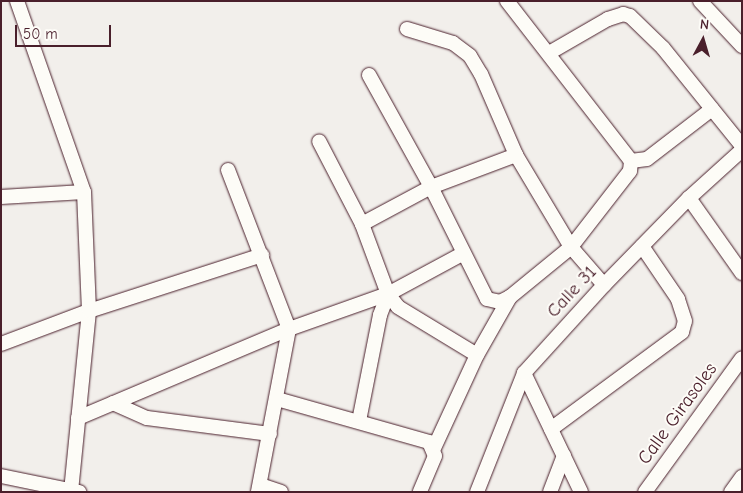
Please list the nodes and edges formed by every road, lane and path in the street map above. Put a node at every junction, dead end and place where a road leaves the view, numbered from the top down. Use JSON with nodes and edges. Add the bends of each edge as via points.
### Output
{"nodes":[{"id":1,"x":17,"y":1,"type":"edge"},
{"id":2,"x":507,"y":1,"type":"edge"},
{"id":3,"x":700,"y":1,"type":"edge"},
{"id":4,"x":406,"y":29,"type":"dead end"},
{"id":5,"x":742,"y":46,"type":"edge"},
{"id":6,"x":549,"y":53,"type":"junction"},
{"id":7,"x":369,"y":76,"type":"dead end"},
{"id":8,"x":712,"y":109,"type":"junction"},
{"id":9,"x":319,"y":141,"type":"dead end"},
{"id":10,"x":742,"y":148,"type":"edge"},
{"id":11,"x":516,"y":154,"type":"junction"},
{"id":12,"x":631,"y":161,"type":"junction"},
{"id":13,"x":228,"y":170,"type":"dead end"},
{"id":14,"x":431,"y":187,"type":"junction"},
{"id":15,"x":84,"y":192,"type":"junction"},
{"id":16,"x":1,"y":197,"type":"edge"},
{"id":17,"x":689,"y":198,"type":"junction"},
{"id":18,"x":362,"y":224,"type":"junction"},
{"id":19,"x":642,"y":246,"type":"junction"},
{"id":20,"x":571,"y":247,"type":"junction"},
{"id":21,"x":462,"y":254,"type":"junction"},
{"id":22,"x":262,"y":255,"type":"junction"},
{"id":23,"x":742,"y":273,"type":"edge"},
{"id":24,"x":604,"y":285,"type":"junction"},
{"id":25,"x":388,"y":294,"type":"junction"},
{"id":26,"x":510,"y":298,"type":"junction"},
{"id":27,"x":89,"y":311,"type":"junction"},
{"id":28,"x":289,"y":329,"type":"junction"},
{"id":29,"x":1,"y":344,"type":"edge"},
{"id":30,"x":477,"y":355,"type":"junction"},
{"id":31,"x":742,"y":358,"type":"edge"},
{"id":32,"x":524,"y":373,"type":"junction"},
{"id":33,"x":276,"y":399,"type":"junction"},
{"id":34,"x":113,"y":403,"type":"junction"},
{"id":35,"x":78,"y":418,"type":"junction"},
{"id":36,"x":359,"y":421,"type":"junction"},
{"id":37,"x":552,"y":429,"type":"junction"},
{"id":38,"x":270,"y":434,"type":"junction"},
{"id":39,"x":434,"y":448,"type":"junction"},
{"id":40,"x":564,"y":456,"type":"junction"},
{"id":41,"x":1,"y":476,"type":"edge"},
{"id":42,"x":742,"y":477,"type":"edge"},
{"id":43,"x":259,"y":488,"type":"edge"},
{"id":44,"x":74,"y":491,"type":"edge"},
{"id":45,"x":280,"y":492,"type":"edge"},
{"id":46,"x":420,"y":492,"type":"edge"},
{"id":47,"x":476,"y":492,"type":"edge"},
{"id":48,"x":550,"y":492,"type":"edge"},
{"id":49,"x":581,"y":492,"type":"edge"},
{"id":50,"x":644,"y":492,"type":"edge"},
{"id":51,"x":731,"y":492,"type":"edge"}],
"edges":[{"from":1,"to":15,"type":"street"},
{"from":2,"to":6,"type":"street"},
{"from":3,"to":5,"type":"street"},
{"from":4,"to":11,"type":"street","via":[[453,43],[470,56]]},
{"from":6,"to":8,"type":"street","via":[[608,18],[623,14],[630,16],[663,48]]},
{"from":6,"to":12,"type":"street"},
{"from":7,"to":14,"type":"street"},
{"from":8,"to":10,"type":"street"},
{"from":8,"to":12,"type":"street","via":[[647,159]]},
{"from":9,"to":18,"type":"street"},
{"from":10,"to":17,"type":"street","name":"Calle 31"},
{"from":11,"to":14,"type":"street"},
{"from":11,"to":20,"type":"street"},
{"from":12,"to":20,"type":"street","via":[[630,171]]},
{"from":13,"to":22,"type":"street"},
{"from":14,"to":18,"type":"street"},
{"from":14,"to":21,"type":"street"},
{"from":15,"to":16,"type":"street"},
{"from":15,"to":27,"type":"street"},
{"from":17,"to":19,"type":"street","name":"Calle 31"},
{"from":17,"to":23,"type":"street"},
{"from":18,"to":25,"type":"street"},
{"from":19,"to":24,"type":"street","name":"Calle 31"},
{"from":19,"to":37,"type":"street","via":[[678,299],[685,321],[682,332]]},
{"from":20,"to":24,"type":"street"},
{"from":20,"to":26,"type":"street"},
{"from":21,"to":25,"type":"street"},
{"from":21,"to":26,"type":"street","via":[[487,299],[500,302]]},
{"from":22,"to":27,"type":"street"},
{"from":22,"to":28,"type":"street"},
{"from":24,"to":32,"type":"street","name":"Calle 31"},
{"from":25,"to":28,"type":"street"},
{"from":25,"to":30,"type":"street","via":[[398,307]]},
{"from":25,"to":36,"type":"street","via":[[380,315]]},
{"from":26,"to":30,"type":"street"},
{"from":27,"to":29,"type":"street"},
{"from":27,"to":35,"type":"street"},
{"from":28,"to":33,"type":"street"},
{"from":28,"to":34,"type":"street"},
{"from":30,"to":39,"type":"street"},
{"from":31,"to":50,"type":"street","name":"Calle Girasoles"},
{"from":32,"to":37,"type":"street"},
{"from":32,"to":47,"type":"street","name":"Calle 31"},
{"from":33,"to":36,"type":"street"},
{"from":33,"to":38,"type":"street"},
{"from":34,"to":35,"type":"street"},
{"from":34,"to":38,"type":"street","via":[[147,418]]},
{"from":35,"to":44,"type":"street"},
{"from":36,"to":39,"type":"street","via":[[429,442]]},
{"from":37,"to":40,"type":"street"},
{"from":38,"to":43,"type":"street"},
{"from":39,"to":46,"type":"street","via":[[435,456]]},
{"from":40,"to":48,"type":"street"},
{"from":40,"to":49,"type":"street"},
{"from":41,"to":44,"type":"street"},
{"from":42,"to":51,"type":"street"},
{"from":43,"to":45,"type":"street"}]}
